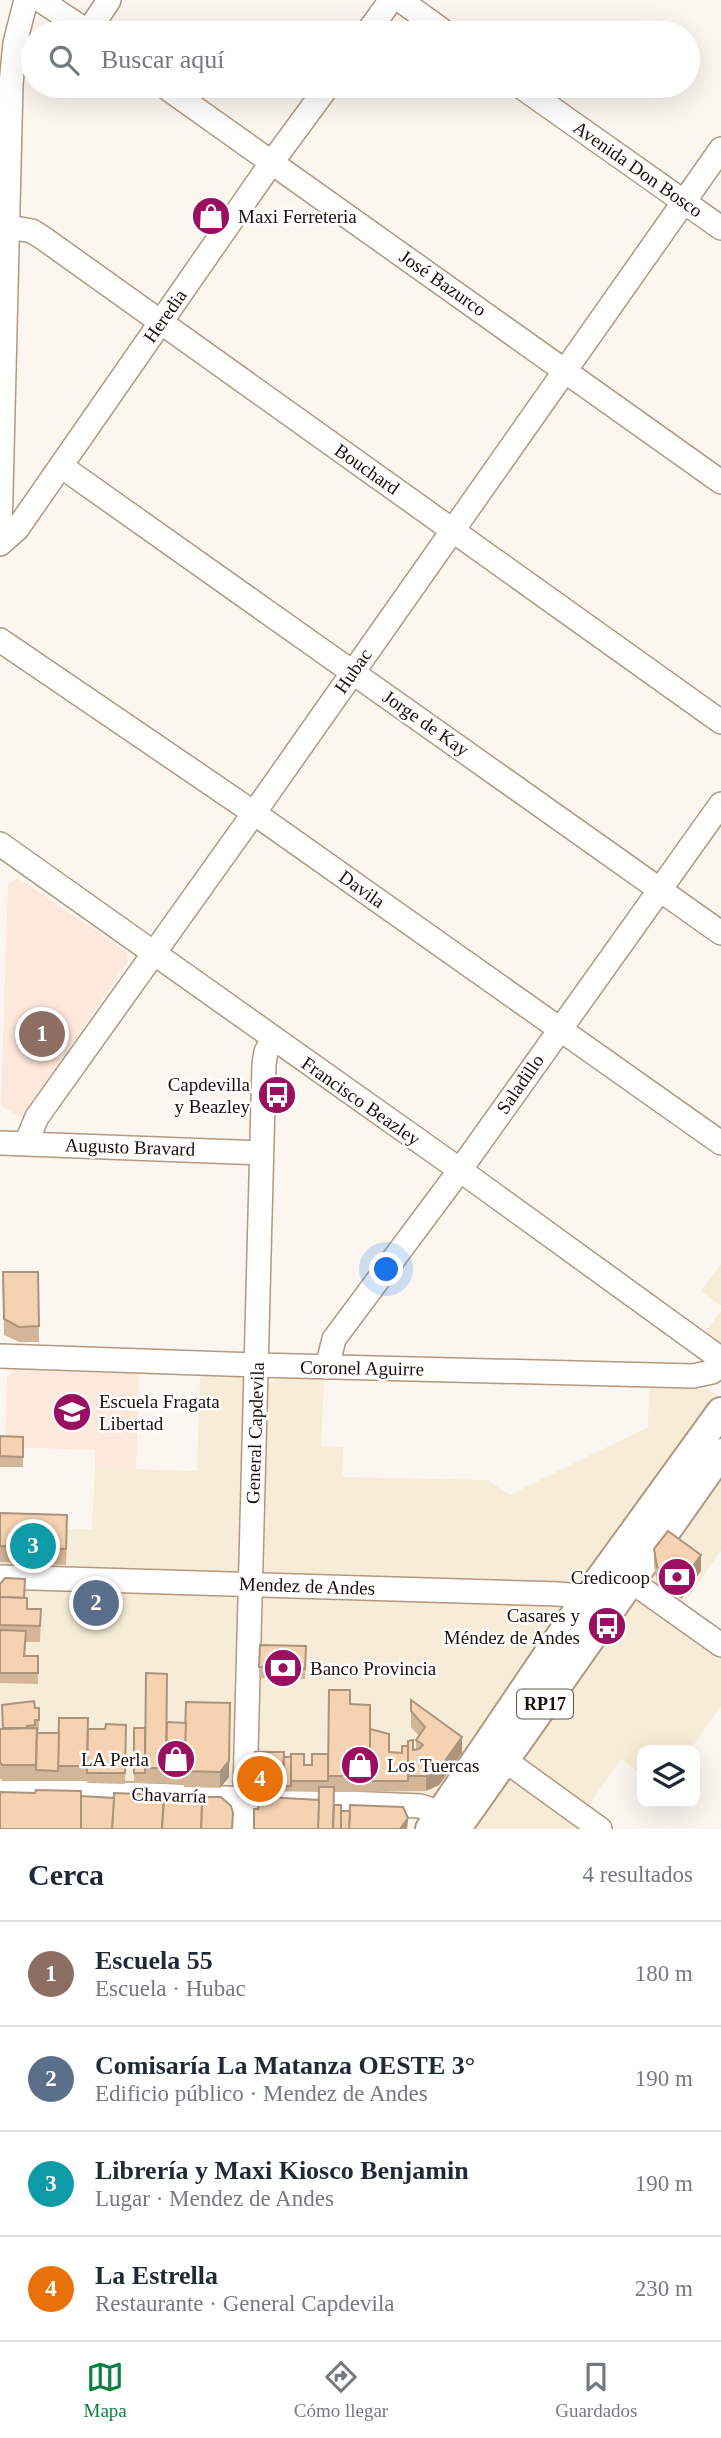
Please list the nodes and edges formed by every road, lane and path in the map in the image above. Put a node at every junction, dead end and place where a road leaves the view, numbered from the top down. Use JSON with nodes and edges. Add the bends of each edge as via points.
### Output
{"nodes":[{"id":1,"x":26,"y":0,"type":"edge"},
{"id":2,"x":40,"y":0,"type":"edge"},
{"id":3,"x":109,"y":0,"type":"edge"},
{"id":4,"x":391,"y":0,"type":"edge"},
{"id":5,"x":400,"y":0,"type":"edge"},
{"id":6,"x":72,"y":21,"type":"edge"},
{"id":7,"x":96,"y":21,"type":"edge"},
{"id":8,"x":376,"y":21,"type":"edge"},
{"id":9,"x":429,"y":21,"type":"edge"},
{"id":10,"x":181,"y":98,"type":"edge"},
{"id":11,"x":319,"y":98,"type":"edge"},
{"id":12,"x":537,"y":98,"type":"edge"},
{"id":13,"x":721,"y":149,"type":"edge"},
{"id":14,"x":272,"y":162,"type":"junction"},
{"id":15,"x":684,"y":201,"type":"junction"},
{"id":16,"x":9,"y":228,"type":"junction"},
{"id":17,"x":721,"y":228,"type":"edge"},
{"id":18,"x":160,"y":323,"type":"junction"},
{"id":19,"x":564,"y":370,"type":"junction"},
{"id":20,"x":61,"y":466,"type":"junction"},
{"id":21,"x":721,"y":482,"type":"edge"},
{"id":22,"x":453,"y":530,"type":"junction"},
{"id":23,"x":0,"y":533,"type":"edge"},
{"id":24,"x":0,"y":544,"type":"edge"},
{"id":25,"x":0,"y":640,"type":"edge"},
{"id":26,"x":353,"y":671,"type":"junction"},
{"id":27,"x":721,"y":722,"type":"edge"},
{"id":28,"x":721,"y":804,"type":"edge"},
{"id":29,"x":254,"y":813,"type":"junction"},
{"id":30,"x":0,"y":844,"type":"edge"},
{"id":31,"x":660,"y":889,"type":"junction"},
{"id":32,"x":721,"y":933,"type":"edge"},
{"id":33,"x":155,"y":953,"type":"junction"},
{"id":34,"x":560,"y":1028,"type":"junction"},
{"id":35,"x":273,"y":1039,"type":"junction"},
{"id":36,"x":0,"y":1143,"type":"edge"},
{"id":37,"x":26,"y":1143,"type":"junction"},
{"id":38,"x":721,"y":1143,"type":"edge"},
{"id":39,"x":261,"y":1153,"type":"junction"},
{"id":40,"x":460,"y":1170,"type":"junction"},
{"id":41,"x":0,"y":1356,"type":"edge"},
{"id":42,"x":721,"y":1362,"type":"edge"},
{"id":43,"x":257,"y":1365,"type":"junction"},
{"id":44,"x":327,"y":1367,"type":"junction"},
{"id":45,"x":721,"y":1412,"type":"edge"},
{"id":46,"x":721,"y":1453,"type":"edge"},
{"id":47,"x":620,"y":1573,"type":"junction"},
{"id":48,"x":0,"y":1577,"type":"edge"},
{"id":49,"x":250,"y":1584,"type":"junction"},
{"id":50,"x":598,"y":1604,"type":"junction"},
{"id":51,"x":721,"y":1645,"type":"edge"},
{"id":52,"x":506,"y":1761,"type":"junction"},
{"id":53,"x":0,"y":1789,"type":"edge"},
{"id":54,"x":245,"y":1798,"type":"junction"},
{"id":55,"x":446,"y":1824,"type":"edge"},
{"id":56,"x":244,"y":1829,"type":"edge"},
{"id":57,"x":600,"y":1829,"type":"edge"}],
"edges":[{"from":1,"to":16,"type":"street","via":[[11,84]]},
{"from":2,"to":6,"type":"street"},
{"from":3,"to":7,"type":"street"},
{"from":4,"to":8,"type":"street"},
{"from":5,"to":9,"type":"street"},
{"from":10,"to":14,"type":"street","name":"José Bazurco"},
{"from":11,"to":14,"type":"street","name":"Heredia"},
{"from":12,"to":15,"type":"street","name":"Avenida Don Bosco"},
{"from":13,"to":15,"type":"street","name":"Hubac"},
{"from":14,"to":18,"type":"street","name":"Heredia"},
{"from":14,"to":19,"type":"street","name":"José Bazurco"},
{"from":15,"to":17,"type":"street","name":"Avenida Don Bosco"},
{"from":15,"to":19,"type":"street","name":"Hubac"},
{"from":16,"to":18,"type":"street","name":"Bouchard","via":[[32,231]]},
{"from":16,"to":23,"type":"street"},
{"from":18,"to":20,"type":"street","name":"Heredia"},
{"from":18,"to":22,"type":"street","name":"Bouchard"},
{"from":19,"to":21,"type":"street","name":"José Bazurco"},
{"from":19,"to":22,"type":"street","name":"Hubac"},
{"from":20,"to":24,"type":"street","name":"Heredia","via":[[17,529]]},
{"from":20,"to":26,"type":"street","name":"Jorge de Kay"},
{"from":22,"to":26,"type":"street","name":"Hubac"},
{"from":22,"to":27,"type":"street","name":"Bouchard"},
{"from":25,"to":29,"type":"street","name":"Davila"},
{"from":26,"to":29,"type":"street","name":"Hubac"},
{"from":26,"to":31,"type":"street","name":"Jorge de Kay"},
{"from":28,"to":31,"type":"street","name":"Saladillo"},
{"from":29,"to":33,"type":"street","name":"Hubac"},
{"from":29,"to":34,"type":"street","name":"Davila"},
{"from":30,"to":33,"type":"street","name":"Francisco Beazley"},
{"from":31,"to":32,"type":"street","name":"Jorge de Kay"},
{"from":31,"to":34,"type":"street","name":"Saladillo"},
{"from":33,"to":35,"type":"street","name":"Francisco Beazley"},
{"from":33,"to":37,"type":"street","name":"Hubac","via":[[37,1117]]},
{"from":34,"to":38,"type":"street","name":"Davila"},
{"from":34,"to":40,"type":"street","name":"Saladillo"},
{"from":35,"to":39,"type":"street","name":"General Capdevila","via":[[264,1064]]},
{"from":35,"to":40,"type":"street","name":"Francisco Beazley"},
{"from":36,"to":37,"type":"street","name":"Augusto Bravard"},
{"from":37,"to":39,"type":"street","name":"Augusto Bravard"},
{"from":39,"to":43,"type":"street","name":"General Capdevila"},
{"from":40,"to":42,"type":"street","name":"Francisco Beazley"},
{"from":40,"to":44,"type":"street","name":"Saladillo","via":[[334,1339]]},
{"from":41,"to":43,"type":"street","name":"Coronel Aguirre"},
{"from":42,"to":44,"type":"street","name":"Coronel Aguirre","via":[[712,1372],[693,1376]]},
{"from":43,"to":44,"type":"street","name":"Coronel Aguirre"},
{"from":43,"to":49,"type":"street","name":"General Capdevila"},
{"from":45,"to":47,"type":"main road","number":"RP17"},
{"from":46,"to":47,"type":"main road","number":"RP17"},
{"from":47,"to":50,"type":"main road","number":"RP17"},
{"from":47,"to":51,"type":"street"},
{"from":48,"to":49,"type":"street","name":"Mendez de Andes"},
{"from":49,"to":50,"type":"street","name":"Mendez de Andes"},
{"from":49,"to":54,"type":"street","name":"General Capdevila"},
{"from":50,"to":52,"type":"main road","number":"RP17"},
{"from":50,"to":55,"type":"main road","number":"RP17"},
{"from":52,"to":55,"type":"main road","number":"RP17"},
{"from":52,"to":57,"type":"street"},
{"from":53,"to":54,"type":"street","name":"Chavarría"},
{"from":54,"to":55,"type":"street","name":"Chavarría","via":[[420,1806]]},
{"from":54,"to":56,"type":"street","name":"General Capdevila"}]}
